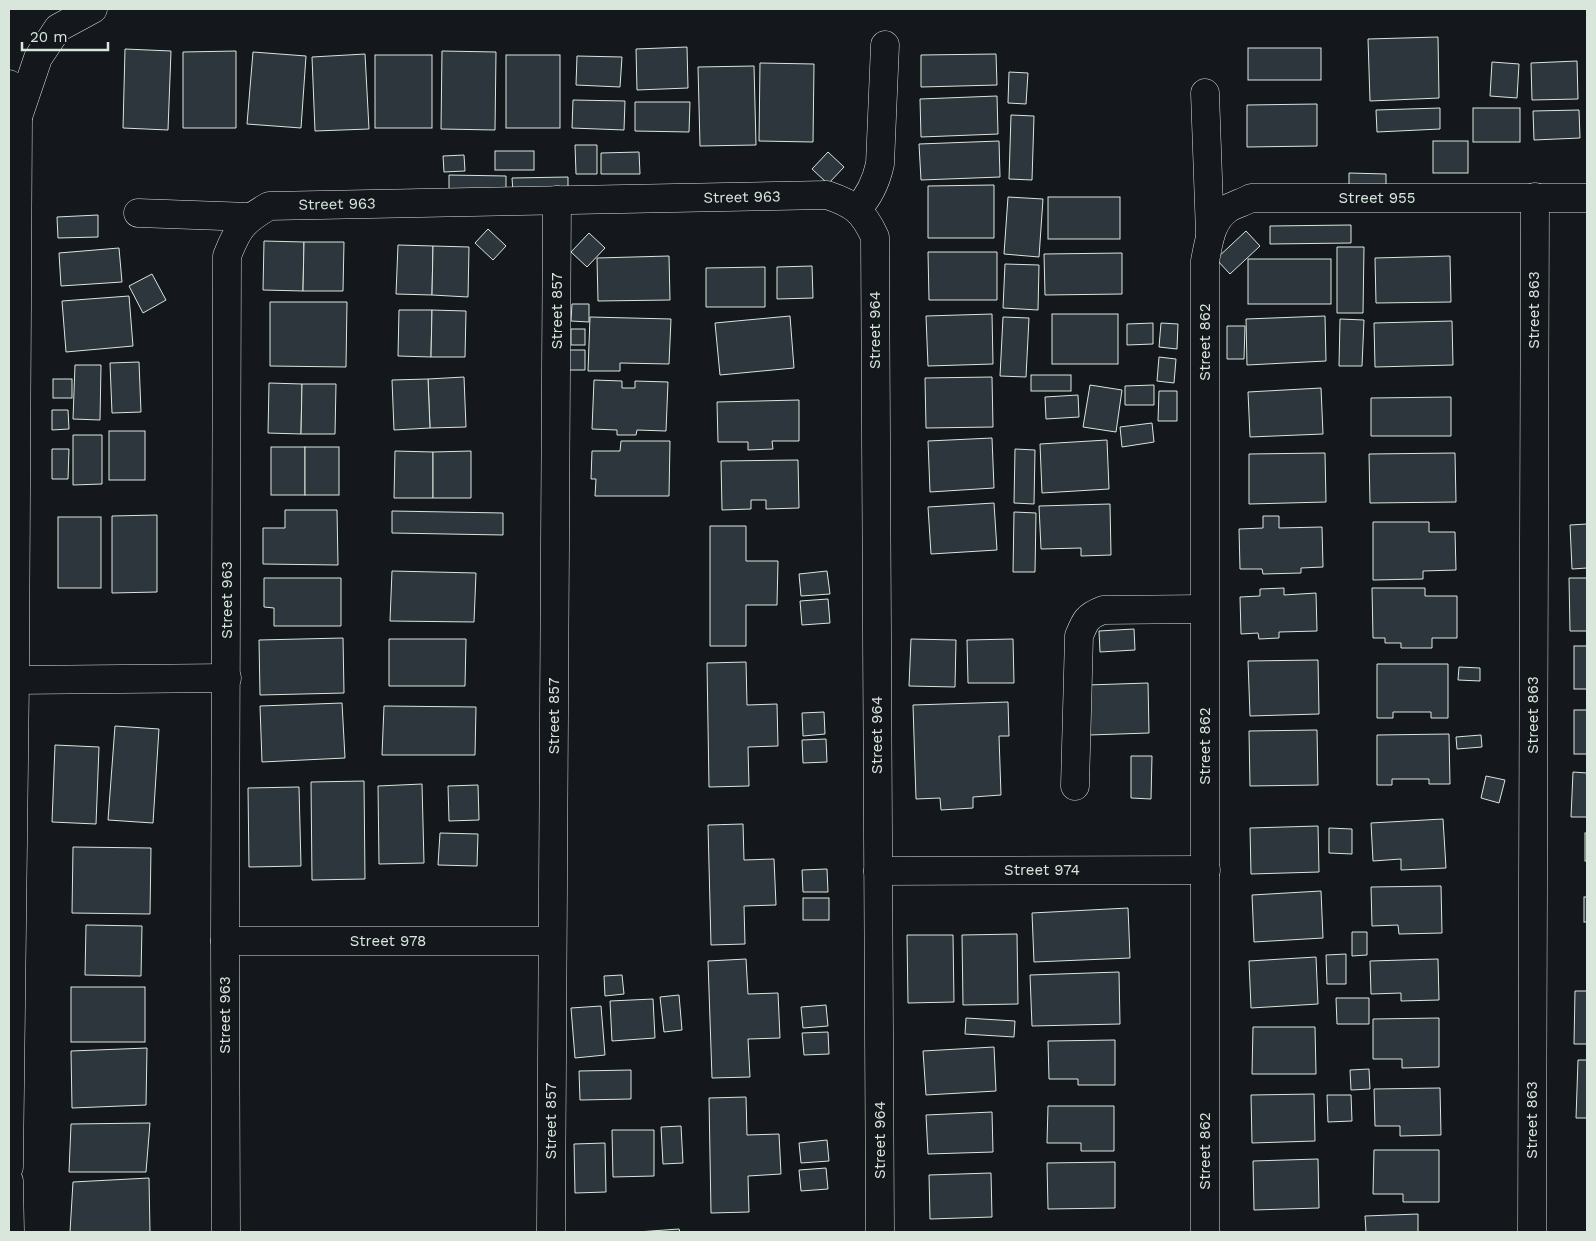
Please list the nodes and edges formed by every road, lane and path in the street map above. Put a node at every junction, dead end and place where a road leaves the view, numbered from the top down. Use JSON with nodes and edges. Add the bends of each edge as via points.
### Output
{"nodes":[{"id":1,"x":93,"y":9,"type":"edge"},
{"id":2,"x":885,"y":45,"type":"dead end"},
{"id":3,"x":9,"y":84,"type":"edge"},
{"id":4,"x":1205,"y":93,"type":"dead end"},
{"id":5,"x":18,"y":117,"type":"junction"},
{"id":6,"x":1535,"y":197,"type":"junction"},
{"id":7,"x":1587,"y":198,"type":"edge"},
{"id":8,"x":558,"y":200,"type":"junction"},
{"id":9,"x":857,"y":210,"type":"junction"},
{"id":10,"x":138,"y":213,"type":"dead end"},
{"id":11,"x":250,"y":217,"type":"junction"},
{"id":12,"x":1210,"y":234,"type":"junction"},
{"id":13,"x":875,"y":238,"type":"joint"},
{"id":14,"x":1205,"y":261,"type":"joint"},
{"id":15,"x":1204,"y":609,"type":"junction"},
{"id":16,"x":226,"y":678,"type":"junction"},
{"id":17,"x":15,"y":680,"type":"junction"},
{"id":18,"x":1075,"y":786,"type":"dead end"},
{"id":19,"x":1206,"y":870,"type":"junction"},
{"id":20,"x":878,"y":871,"type":"junction"},
{"id":21,"x":225,"y":941,"type":"junction"},
{"id":22,"x":552,"y":941,"type":"junction"},
{"id":23,"x":9,"y":1167,"type":"edge"},
{"id":24,"x":9,"y":1181,"type":"edge"},
{"id":25,"x":10,"y":1232,"type":"edge"},
{"id":26,"x":226,"y":1232,"type":"edge"},
{"id":27,"x":551,"y":1232,"type":"edge"},
{"id":28,"x":880,"y":1232,"type":"edge"},
{"id":29,"x":1205,"y":1232,"type":"edge"},
{"id":30,"x":1532,"y":1232,"type":"edge"}],
"edges":[{"from":1,"to":5,"type":"street","via":[[58,28],[38,58]]},
{"from":2,"to":9,"type":"street","via":[[880,164],[867,199]]},
{"from":3,"to":5,"type":"street"},
{"from":4,"to":12,"type":"street"},
{"from":5,"to":17,"type":"street"},
{"from":6,"to":7,"type":"street","name":"Street 955"},
{"from":6,"to":12,"type":"street","name":"Street 955","via":[[1251,198],[1229,208],[1218,218]]},
{"from":6,"to":30,"type":"street","name":"Street 863"},
{"from":8,"to":9,"type":"street","name":"Street 963","via":[[827,196]]},
{"from":8,"to":11,"type":"street","name":"Street 963","via":[[269,206]]},
{"from":8,"to":22,"type":"street","name":"Street 857"},
{"from":9,"to":13,"type":"street","name":"Street 963","via":[[868,222]]},
{"from":10,"to":11,"type":"street"},
{"from":11,"to":16,"type":"street","name":"Street 963","via":[[235,235],[227,256]]},
{"from":12,"to":14,"type":"street","name":"Street 955"},
{"from":13,"to":20,"type":"street","name":"Street 964"},
{"from":14,"to":15,"type":"street","name":"Street 862"},
{"from":15,"to":18,"type":"street","via":[[1103,610],[1092,614],[1084,623],[1079,636]]},
{"from":15,"to":19,"type":"street","name":"Street 862"},
{"from":16,"to":17,"type":"street"},
{"from":16,"to":21,"type":"street","name":"Street 963"},
{"from":17,"to":23,"type":"street"},
{"from":19,"to":20,"type":"street","name":"Street 974"},
{"from":19,"to":29,"type":"street","name":"Street 862"},
{"from":20,"to":28,"type":"street","name":"Street 964"},
{"from":21,"to":22,"type":"street","name":"Street 978"},
{"from":21,"to":26,"type":"street","name":"Street 963"},
{"from":22,"to":27,"type":"street","name":"Street 857"},
{"from":24,"to":25,"type":"street"}]}
